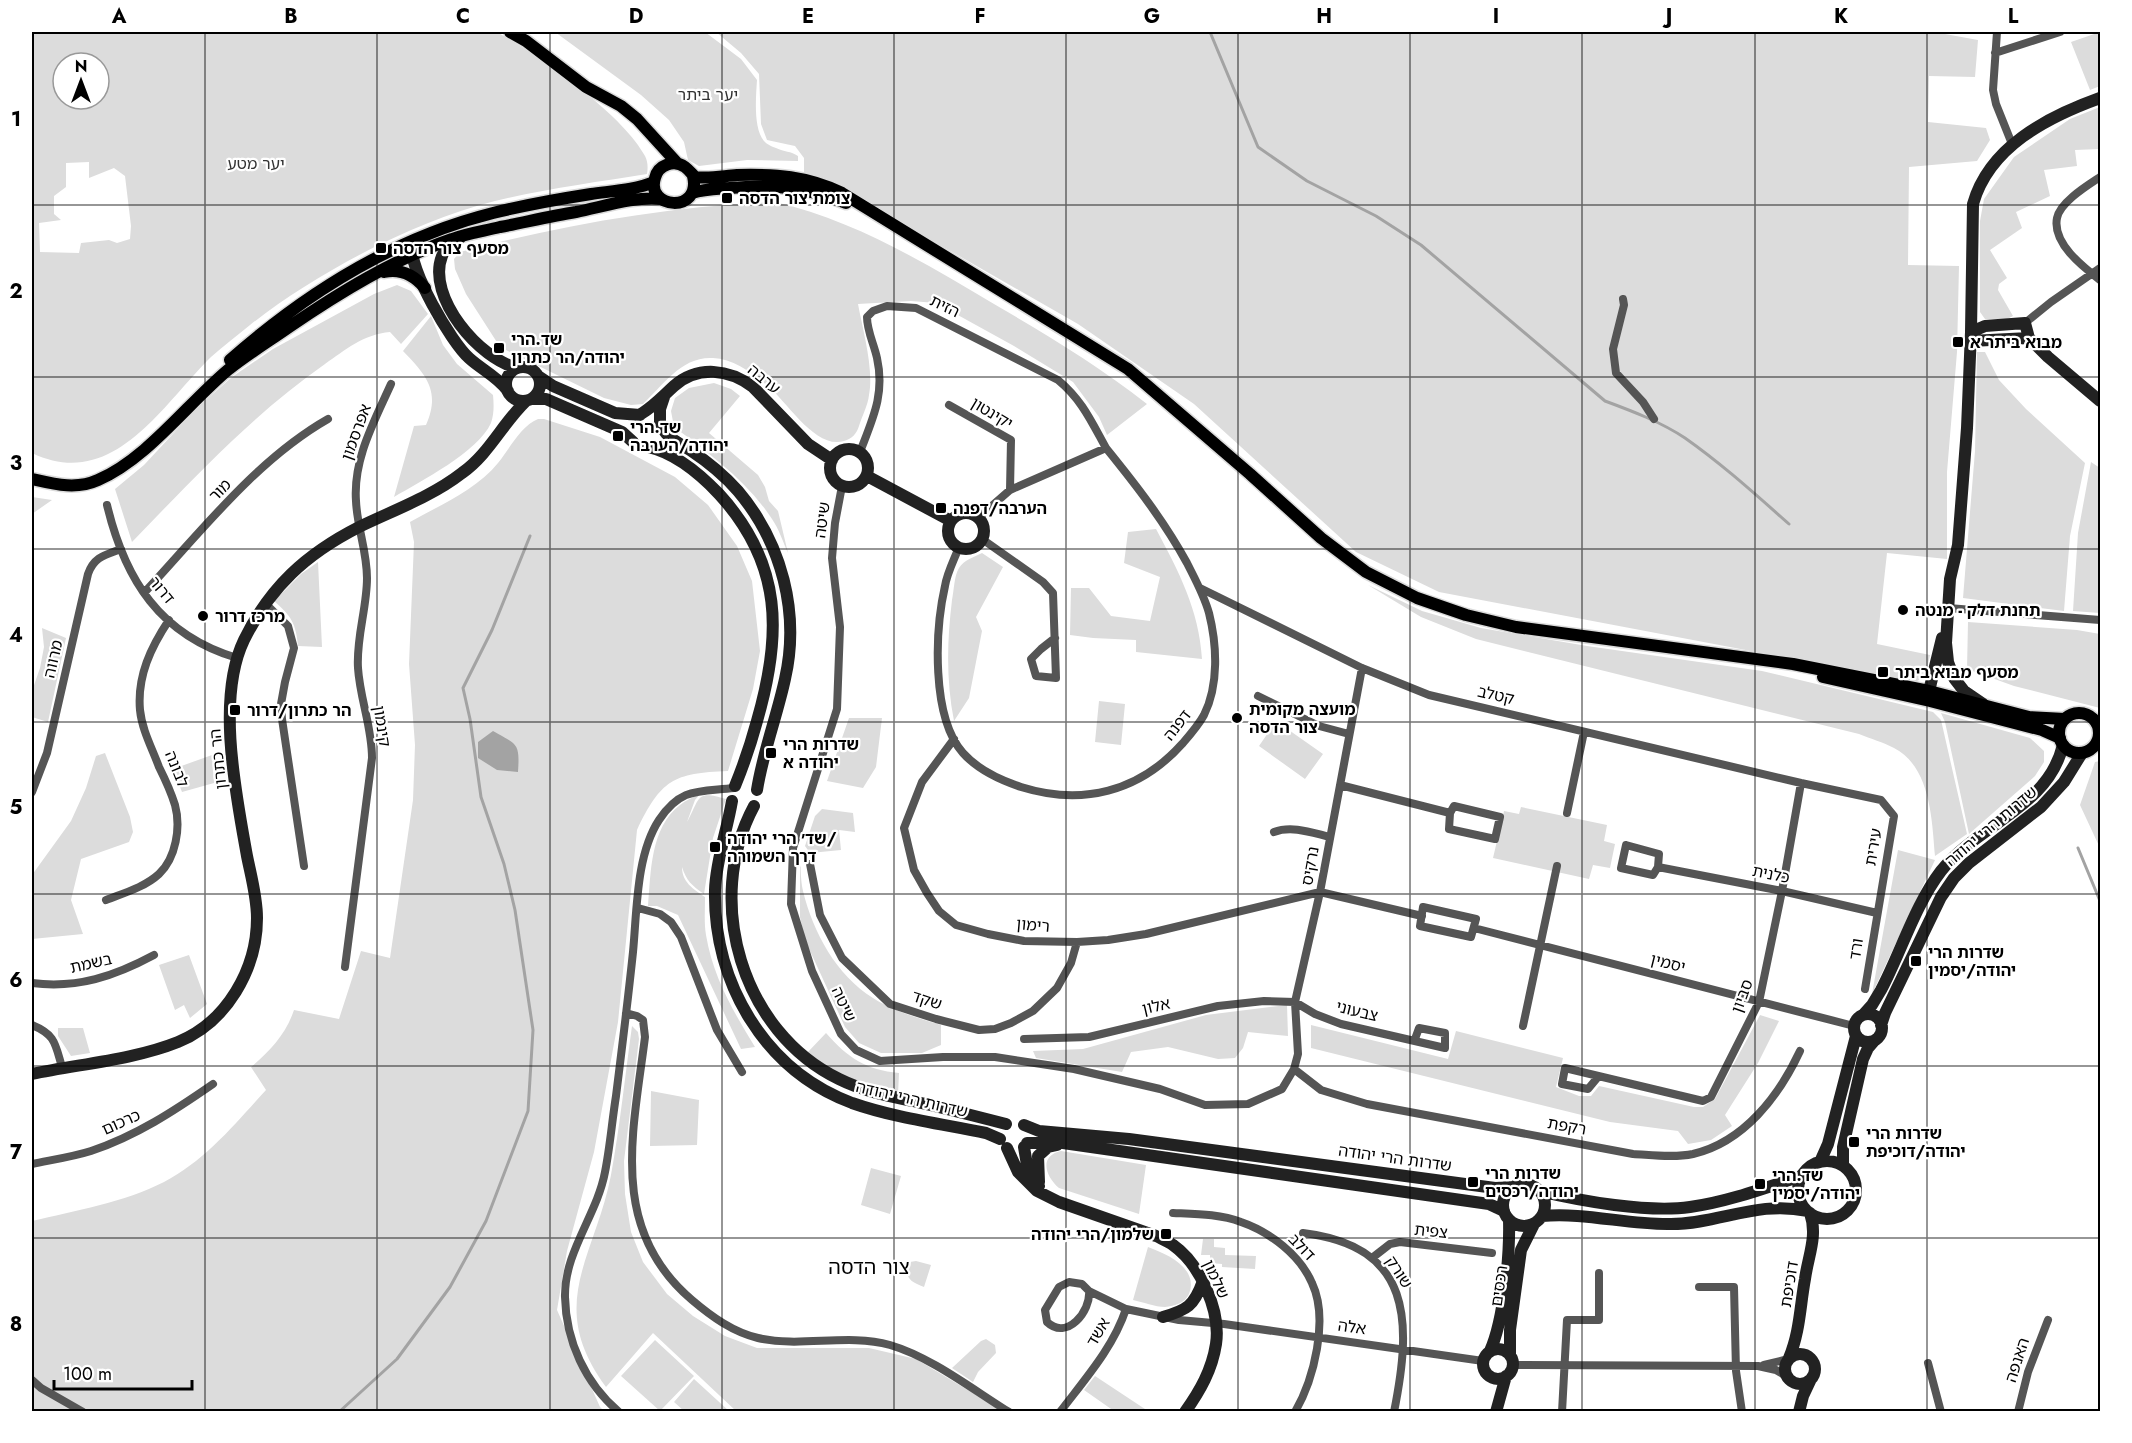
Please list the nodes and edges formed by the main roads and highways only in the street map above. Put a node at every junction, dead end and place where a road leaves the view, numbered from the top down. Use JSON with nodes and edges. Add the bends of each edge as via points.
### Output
{"nodes":[{"id":1,"x":510,"y":32,"type":"edge"},
{"id":2,"x":621,"y":106,"type":"junction"},
{"id":3,"x":678,"y":164,"type":"junction"},
{"id":4,"x":660,"y":169,"type":"junction"},
{"id":5,"x":693,"y":176,"type":"junction"},
{"id":6,"x":654,"y":182,"type":"junction"},
{"id":7,"x":692,"y":193,"type":"junction"},
{"id":8,"x":661,"y":199,"type":"junction"},
{"id":9,"x":915,"y":237,"type":"junction"},
{"id":10,"x":374,"y":274,"type":"junction"},
{"id":11,"x":425,"y":288,"type":"road end"},
{"id":12,"x":37,"y":481,"type":"edge"},
{"id":13,"x":1930,"y":696,"type":"junction"},
{"id":14,"x":2065,"y":719,"type":"junction"},
{"id":15,"x":2100,"y":730,"type":"edge"},
{"id":16,"x":2061,"y":741,"type":"junction"},
{"id":17,"x":2092,"y":749,"type":"edge"}],
"edges":[{"from":1,"to":2,"type":"main road","via":[[586,87]]},
{"from":2,"to":3,"type":"main road","via":[[646,127]]},
{"from":2,"to":4,"type":"main road","via":[[659,155]]},
{"from":3,"to":4,"type":"main road"},
{"from":3,"to":5,"type":"main road"},
{"from":4,"to":6,"type":"main road"},
{"from":5,"to":7,"type":"main road"},
{"from":5,"to":9,"type":"main road","via":[[774,174],[813,181],[842,193]]},
{"from":6,"to":8,"type":"main road"},
{"from":6,"to":12,"type":"main road","via":[[494,213],[415,239],[357,268],[285,314],[114,467],[85,482]]},
{"from":7,"to":8,"type":"main road","via":[[680,203]]},
{"from":7,"to":9,"type":"main road","via":[[755,186],[807,190],[843,202]]},
{"from":8,"to":10,"type":"main road","via":[[463,236]]},
{"from":9,"to":13,"type":"main road","via":[[1128,369],[1321,538],[1386,583],[1440,607],[1492,622],[1793,664]]},
{"from":10,"to":11,"type":"main road","via":[[405,273]]},
{"from":10,"to":12,"type":"main road","via":[[246,356],[116,470],[87,484]]},
{"from":13,"to":14,"type":"main road","via":[[2040,719]]},
{"from":13,"to":16,"type":"main road","via":[[2042,730]]},
{"from":14,"to":15,"type":"main road","via":[[2083,713],[2095,720]]},
{"from":14,"to":16,"type":"main road","via":[[2060,728]]},
{"from":15,"to":17,"type":"main road"},
{"from":16,"to":17,"type":"main road","via":[[2072,752]]}]}
